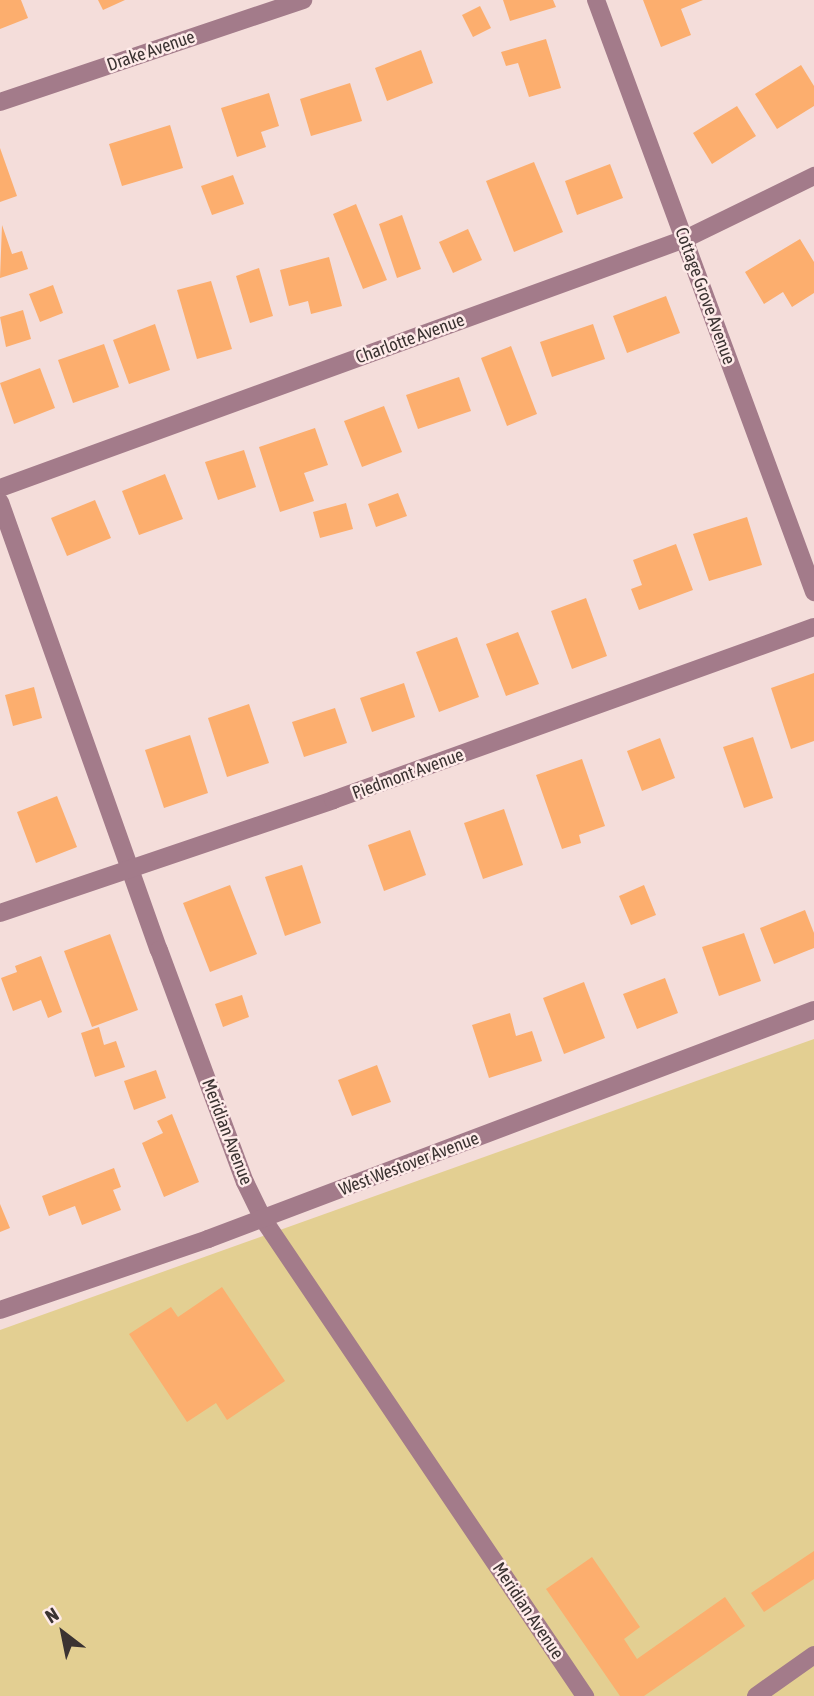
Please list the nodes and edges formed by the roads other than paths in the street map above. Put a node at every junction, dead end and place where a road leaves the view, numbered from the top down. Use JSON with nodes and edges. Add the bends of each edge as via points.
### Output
{"nodes":[{"id":1,"x":303,"y":0,"type":"edge"},
{"id":2,"x":596,"y":0,"type":"edge"},
{"id":3,"x":0,"y":102,"type":"edge"},
{"id":4,"x":814,"y":176,"type":"edge"},
{"id":5,"x":685,"y":239,"type":"junction"},
{"id":6,"x":0,"y":488,"type":"edge"},
{"id":7,"x":0,"y":502,"type":"edge"},
{"id":8,"x":814,"y":592,"type":"edge"},
{"id":9,"x":814,"y":627,"type":"edge"},
{"id":10,"x":130,"y":869,"type":"junction"},
{"id":11,"x":0,"y":913,"type":"edge"},
{"id":12,"x":814,"y":1010,"type":"edge"},
{"id":13,"x":263,"y":1219,"type":"junction"},
{"id":14,"x":0,"y":1310,"type":"edge"},
{"id":15,"x":814,"y":1655,"type":"edge"},
{"id":16,"x":585,"y":1696,"type":"edge"},
{"id":17,"x":756,"y":1696,"type":"edge"}],
"edges":[{"from":1,"to":3,"type":"street","name":"Drake Avenue"},
{"from":2,"to":5,"type":"street","name":"Cottage Grove Avenue"},
{"from":4,"to":5,"type":"street","name":"Charlotte Avenue"},
{"from":5,"to":6,"type":"street","name":"Charlotte Avenue"},
{"from":5,"to":8,"type":"street","name":"Cottage Grove Avenue"},
{"from":7,"to":10,"type":"street","name":"Meridian Avenue"},
{"from":9,"to":10,"type":"street","name":"Piedmont Avenue"},
{"from":10,"to":11,"type":"street","name":"Piedmont Avenue"},
{"from":10,"to":13,"type":"street","name":"Meridian Avenue","via":[[245,1182]]},
{"from":12,"to":13,"type":"street","name":"West Westover Avenue"},
{"from":13,"to":14,"type":"street","name":"West Westover Avenue"},
{"from":13,"to":16,"type":"street","name":"Meridian Avenue"},
{"from":15,"to":17,"type":"street"}]}
